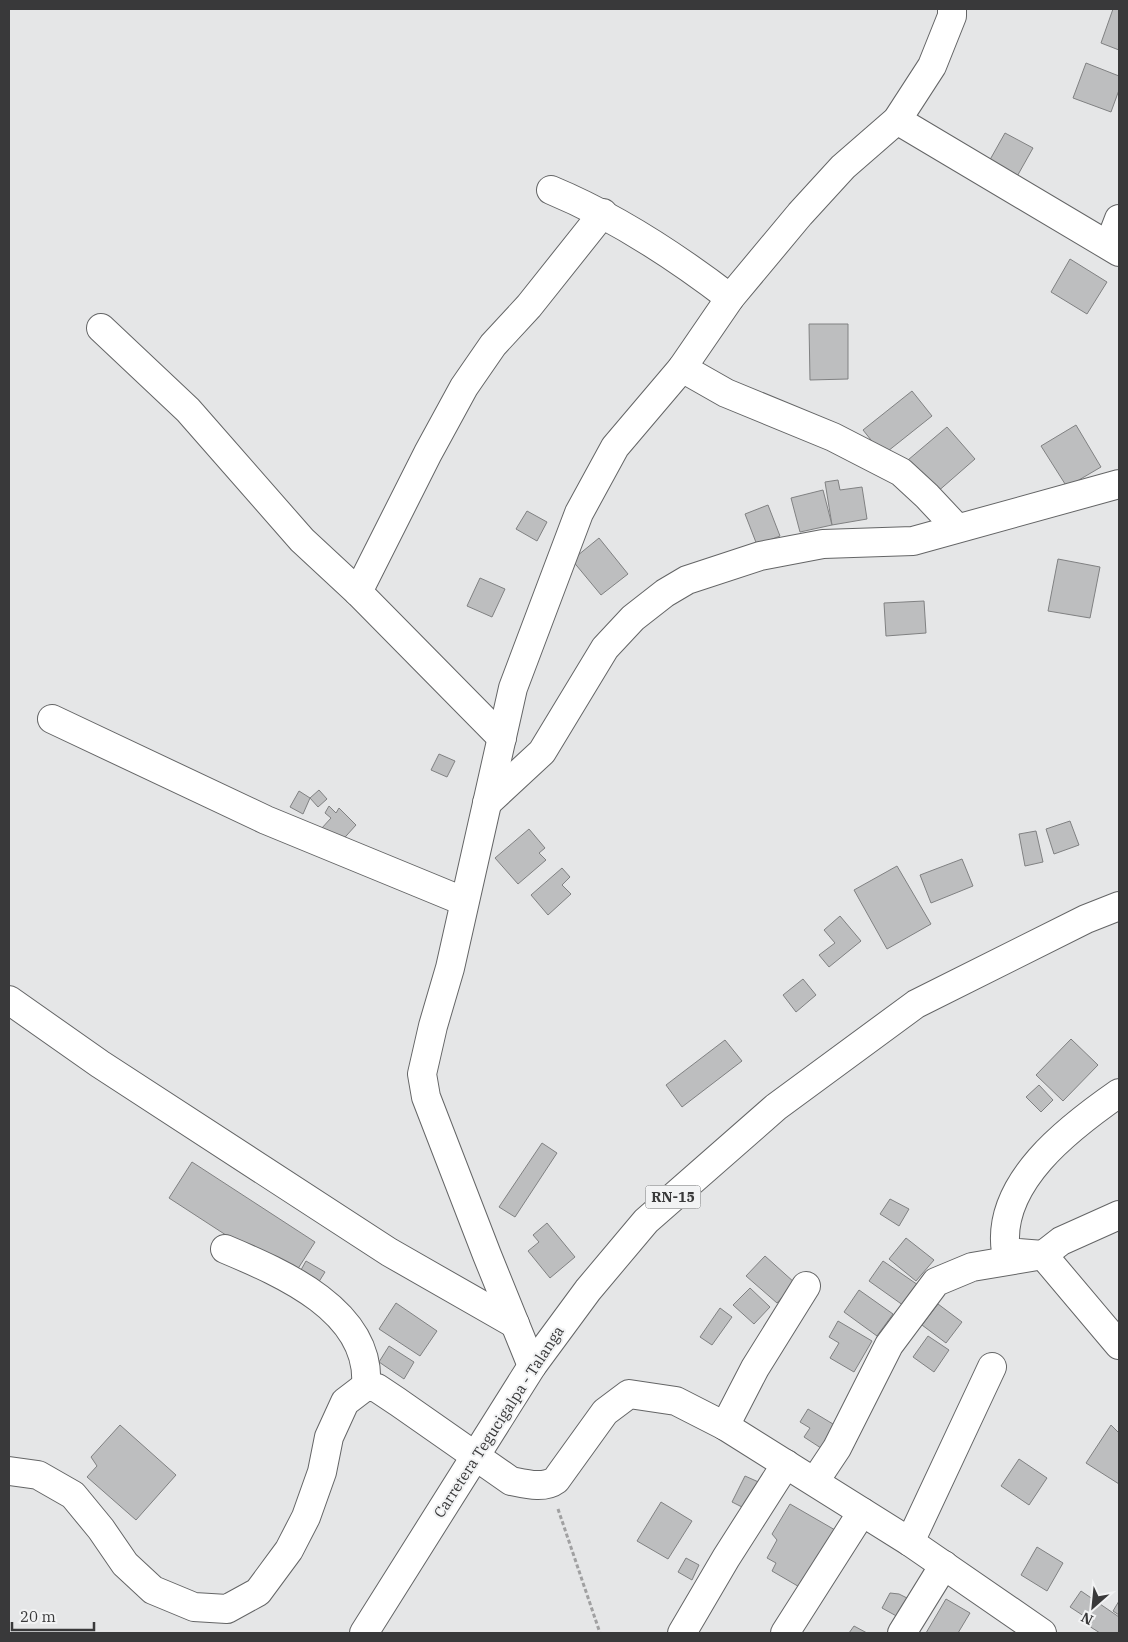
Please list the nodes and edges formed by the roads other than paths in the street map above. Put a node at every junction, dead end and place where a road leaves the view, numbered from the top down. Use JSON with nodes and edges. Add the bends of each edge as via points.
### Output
{"nodes":[{"id":1,"x":952,"y":9,"type":"edge"},
{"id":2,"x":897,"y":120,"type":"junction"},
{"id":3,"x":551,"y":190,"type":"dead end"},
{"id":4,"x":603,"y":213,"type":"junction"},
{"id":5,"x":1119,"y":219,"type":"edge"},
{"id":6,"x":1114,"y":249,"type":"edge"},
{"id":7,"x":730,"y":298,"type":"junction"},
{"id":8,"x":101,"y":328,"type":"dead end"},
{"id":9,"x":682,"y":368,"type":"junction"},
{"id":10,"x":1119,"y":484,"type":"edge"},
{"id":11,"x":956,"y":528,"type":"junction"},
{"id":12,"x":358,"y":592,"type":"junction"},
{"id":13,"x":52,"y":719,"type":"dead end"},
{"id":14,"x":502,"y":738,"type":"junction"},
{"id":15,"x":488,"y":802,"type":"junction"},
{"id":16,"x":464,"y":901,"type":"junction"},
{"id":17,"x":1119,"y":906,"type":"edge"},
{"id":18,"x":9,"y":1000,"type":"edge"},
{"id":19,"x":1119,"y":1093,"type":"edge"},
{"id":20,"x":1119,"y":1215,"type":"edge"},
{"id":21,"x":225,"y":1249,"type":"dead end"},
{"id":22,"x":1043,"y":1256,"type":"junction"},
{"id":23,"x":806,"y":1286,"type":"dead end"},
{"id":24,"x":515,"y":1324,"type":"junction"},
{"id":25,"x":1119,"y":1345,"type":"edge"},
{"id":26,"x":532,"y":1366,"type":"junction"},
{"id":27,"x":992,"y":1367,"type":"dead end"},
{"id":28,"x":366,"y":1386,"type":"junction"},
{"id":29,"x":725,"y":1426,"type":"junction"},
{"id":30,"x":475,"y":1455,"type":"junction"},
{"id":31,"x":786,"y":1464,"type":"junction"},
{"id":32,"x":9,"y":1471,"type":"edge"},
{"id":33,"x":815,"y":1481,"type":"junction"},
{"id":34,"x":862,"y":1512,"type":"junction"},
{"id":35,"x":910,"y":1542,"type":"junction"},
{"id":36,"x":944,"y":1565,"type":"junction"},
{"id":37,"x":1026,"y":1629,"type":"edge"},
{"id":38,"x":364,"y":1633,"type":"edge"},
{"id":39,"x":682,"y":1633,"type":"edge"},
{"id":40,"x":786,"y":1633,"type":"edge"},
{"id":41,"x":902,"y":1633,"type":"edge"}],
"edges":[{"from":1,"to":2,"type":"street","via":[[932,66]]},
{"from":2,"to":6,"type":"street"},
{"from":2,"to":7,"type":"street","via":[[843,167]]},
{"from":3,"to":4,"type":"street"},
{"from":4,"to":7,"type":"street","via":[[680,260]]},
{"from":4,"to":12,"type":"street","via":[[529,306],[493,345],[464,387]]},
{"from":5,"to":6,"type":"street"},
{"from":7,"to":9,"type":"street"},
{"from":8,"to":12,"type":"street","via":[[188,410],[302,540]]},
{"from":9,"to":11,"type":"street","via":[[726,393],[833,437],[901,472]]},
{"from":9,"to":14,"type":"street","via":[[615,447],[579,512],[513,688]]},
{"from":10,"to":11,"type":"street"},
{"from":11,"to":15,"type":"street","via":[[913,541],[823,544],[736,563],[687,580],[633,618],[597,660],[542,752]]},
{"from":12,"to":14,"type":"street"},
{"from":13,"to":16,"type":"street","via":[[266,820]]},
{"from":14,"to":15,"type":"street"},
{"from":15,"to":16,"type":"street"},
{"from":16,"to":24,"type":"street","via":[[422,1074],[426,1097]]},
{"from":17,"to":26,"type":"street","name":"Carretera Tegucigalpa - Talanga","number":"RN-15","via":[[916,1004],[776,1107],[646,1221],[588,1290]]},
{"from":18,"to":24,"type":"street","via":[[100,1064],[389,1252]]},
{"from":19,"to":22,"type":"street","via":[[1076,1123],[1039,1160],[1020,1189],[1004,1237],[1006,1252]]},
{"from":20,"to":22,"type":"street","via":[[1061,1241]]},
{"from":21,"to":28,"type":"street","via":[[305,1287],[348,1326],[367,1369]]},
{"from":22,"to":25,"type":"street"},
{"from":22,"to":33,"type":"street","via":[[972,1267],[936,1282],[889,1345],[837,1448]]},
{"from":23,"to":29,"type":"street","via":[[755,1368]]},
{"from":24,"to":26,"type":"street"},
{"from":26,"to":30,"type":"street","name":"Carretera Tegucigalpa - Talanga","number":"RN-15"},
{"from":27,"to":35,"type":"street"},
{"from":28,"to":30,"type":"street","via":[[377,1388]]},
{"from":28,"to":32,"type":"street","via":[[345,1402],[329,1436],[322,1472],[306,1517],[289,1550],[258,1592],[227,1609],[194,1607],[153,1590],[125,1564],[73,1495],[38,1475]]},
{"from":29,"to":30,"type":"street","via":[[676,1401],[629,1394],[605,1412],[550,1484],[530,1485],[511,1481]]},
{"from":29,"to":31,"type":"street"},
{"from":30,"to":38,"type":"street","name":"Carretera Tegucigalpa - Talanga","number":"RN-15"},
{"from":31,"to":33,"type":"street"},
{"from":31,"to":39,"type":"street"},
{"from":33,"to":34,"type":"street"},
{"from":34,"to":35,"type":"street"},
{"from":34,"to":40,"type":"street"},
{"from":35,"to":36,"type":"street"},
{"from":36,"to":37,"type":"street"},
{"from":36,"to":41,"type":"street"}]}
